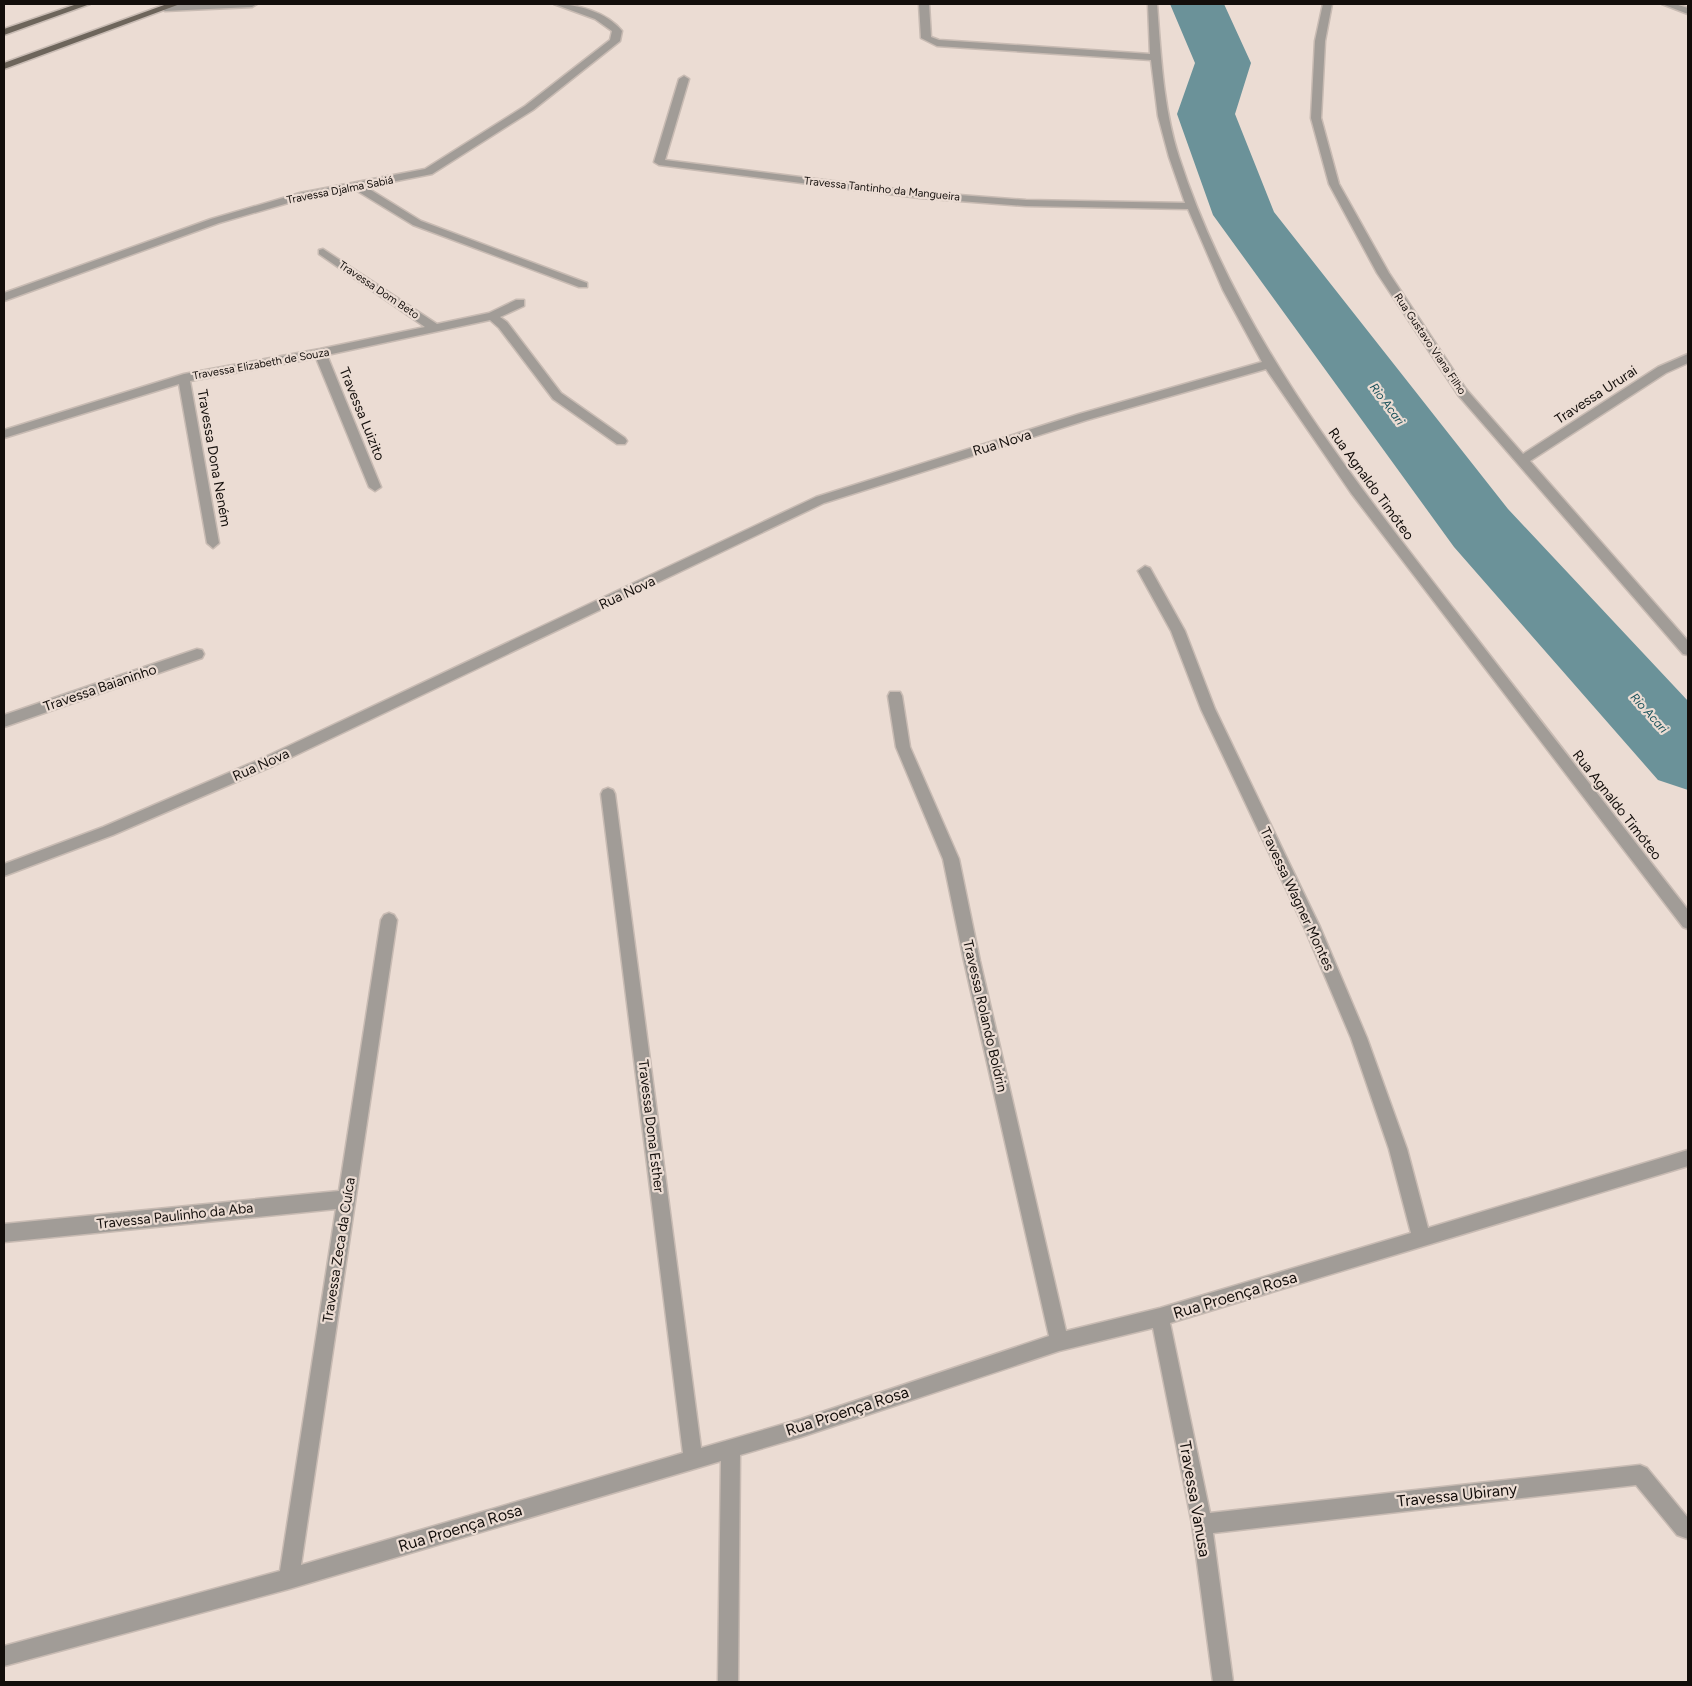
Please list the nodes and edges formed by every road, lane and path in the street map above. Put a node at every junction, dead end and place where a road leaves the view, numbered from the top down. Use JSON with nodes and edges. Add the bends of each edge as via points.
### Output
{"nodes":[{"id":1,"x":85,"y":4,"type":"edge"},
{"id":2,"x":175,"y":4,"type":"edge"},
{"id":3,"x":252,"y":4,"type":"edge"},
{"id":4,"x":558,"y":4,"type":"edge"},
{"id":5,"x":924,"y":4,"type":"edge"},
{"id":6,"x":1153,"y":4,"type":"edge"},
{"id":7,"x":1327,"y":4,"type":"edge"},
{"id":8,"x":1667,"y":4,"type":"edge"},
{"id":9,"x":164,"y":8,"type":"junction"},
{"id":10,"x":1688,"y":11,"type":"edge"},
{"id":11,"x":4,"y":32,"type":"edge"},
{"id":12,"x":1155,"y":57,"type":"junction"},
{"id":13,"x":4,"y":66,"type":"edge"},
{"id":14,"x":684,"y":79,"type":"dead end"},
{"id":15,"x":357,"y":186,"type":"junction"},
{"id":16,"x":1192,"y":206,"type":"junction"},
{"id":17,"x":323,"y":252,"type":"dead end"},
{"id":18,"x":582,"y":285,"type":"dead end"},
{"id":19,"x":4,"y":297,"type":"edge"},
{"id":20,"x":520,"y":303,"type":"dead end"},
{"id":21,"x":492,"y":316,"type":"junction"},
{"id":22,"x":435,"y":328,"type":"junction"},
{"id":23,"x":320,"y":353,"type":"junction"},
{"id":24,"x":1688,"y":358,"type":"edge"},
{"id":25,"x":1269,"y":364,"type":"junction"},
{"id":26,"x":184,"y":378,"type":"junction"},
{"id":27,"x":4,"y":434,"type":"edge"},
{"id":28,"x":621,"y":441,"type":"dead end"},
{"id":29,"x":1522,"y":460,"type":"junction"},
{"id":30,"x":375,"y":487,"type":"dead end"},
{"id":31,"x":213,"y":543,"type":"dead end"},
{"id":32,"x":1145,"y":571,"type":"dead end"},
{"id":33,"x":1688,"y":650,"type":"edge"},
{"id":34,"x":196,"y":654,"type":"dead end"},
{"id":35,"x":895,"y":696,"type":"dead end"},
{"id":36,"x":4,"y":721,"type":"edge"},
{"id":37,"x":608,"y":794,"type":"dead end"},
{"id":38,"x":4,"y":870,"type":"edge"},
{"id":39,"x":389,"y":920,"type":"dead end"},
{"id":40,"x":1688,"y":922,"type":"edge"},
{"id":41,"x":1688,"y":1158,"type":"edge"},
{"id":42,"x":347,"y":1199,"type":"junction"},
{"id":43,"x":4,"y":1232,"type":"edge"},
{"id":44,"x":1422,"y":1239,"type":"junction"},
{"id":45,"x":1160,"y":1318,"type":"junction"},
{"id":46,"x":1059,"y":1342,"type":"junction"},
{"id":47,"x":731,"y":1447,"type":"junction"},
{"id":48,"x":694,"y":1458,"type":"junction"},
{"id":49,"x":1202,"y":1524,"type":"junction"},
{"id":50,"x":1688,"y":1529,"type":"edge"},
{"id":51,"x":289,"y":1579,"type":"junction"},
{"id":52,"x":4,"y":1656,"type":"edge"},
{"id":53,"x":728,"y":1682,"type":"edge"},
{"id":54,"x":1223,"y":1682,"type":"edge"}],
"edges":[{"from":1,"to":11,"type":"main road"},
{"from":2,"to":9,"type":"main road"},
{"from":3,"to":9,"type":"street"},
{"from":4,"to":15,"type":"street","name":"Travessa Djalma Sabiá","via":[[599,18],[613,26],[617,36],[544,97],[428,172]]},
{"from":5,"to":12,"type":"street","via":[[924,33],[926,38],[937,43]]},
{"from":6,"to":12,"type":"street","name":"Rua Agnaldo Timóteo"},
{"from":7,"to":29,"type":"street","name":"Rua Gustavo Viana Filho","via":[[1320,40],[1316,118],[1334,184],[1383,273],[1462,392]]},
{"from":8,"to":10,"type":"street"},
{"from":9,"to":13,"type":"main road"},
{"from":12,"to":16,"type":"street","name":"Rua Agnaldo Timóteo","via":[[1163,116]]},
{"from":14,"to":16,"type":"street","name":"Travessa Tantinho da Mangueira","via":[[659,162],[920,195],[1026,203]]},
{"from":15,"to":18,"type":"street","via":[[417,223]]},
{"from":15,"to":19,"type":"street","name":"Travessa Djalma Sabiá","via":[[300,196],[215,221]]},
{"from":16,"to":25,"type":"street","name":"Rua Agnaldo Timóteo","via":[[1230,290]]},
{"from":17,"to":22,"type":"street","name":"Travessa Dom Beto"},
{"from":20,"to":21,"type":"street","name":"Travessa Elizabeth de Souza"},
{"from":21,"to":22,"type":"street","name":"Travessa Elizabeth de Souza"},
{"from":21,"to":28,"type":"street","via":[[503,325],[557,396]]},
{"from":22,"to":23,"type":"street","name":"Travessa Elizabeth de Souza"},
{"from":23,"to":26,"type":"street","name":"Travessa Elizabeth de Souza"},
{"from":23,"to":30,"type":"street","name":"Travessa Luizito"},
{"from":24,"to":29,"type":"street","name":"Travessa Ururai","via":[[1662,370]]},
{"from":25,"to":38,"type":"street","name":"Rua Nova","via":[[1083,417],[820,500],[268,762],[108,831]]},
{"from":25,"to":40,"type":"street","name":"Rua Agnaldo Timóteo","via":[[1355,490]]},
{"from":26,"to":27,"type":"street","name":"Travessa Elizabeth de Souza"},
{"from":26,"to":31,"type":"street","name":"Travessa Dona Neném"},
{"from":29,"to":33,"type":"street","name":"Rua Gustavo Viana Filho"},
{"from":32,"to":44,"type":"street","name":"Travessa Wagner Montes","via":[[1178,630],[1208,709],[1312,927],[1359,1038],[1398,1149]]},
{"from":34,"to":36,"type":"street","name":"Travessa Baianinho"},
{"from":35,"to":46,"type":"street","name":"Travessa Rolando Boldrin","via":[[903,746],[951,859]]},
{"from":37,"to":48,"type":"street","name":"Travessa Dona Esther"},
{"from":39,"to":42,"type":"street","name":"Travessa Zeca da Cuíca"},
{"from":41,"to":44,"type":"street","name":"Rua Proença Rosa"},
{"from":42,"to":43,"type":"street","name":"Travessa Paulinho da Aba"},
{"from":42,"to":51,"type":"street","name":"Travessa Zeca da Cuíca"},
{"from":44,"to":45,"type":"street","name":"Rua Proença Rosa"},
{"from":45,"to":46,"type":"street","name":"Rua Proença Rosa"},
{"from":45,"to":49,"type":"street","name":"Travessa Vanusa"},
{"from":46,"to":47,"type":"street","name":"Rua Proença Rosa","via":[[801,1428]]},
{"from":47,"to":48,"type":"street","name":"Rua Proença Rosa"},
{"from":47,"to":53,"type":"street"},
{"from":48,"to":51,"type":"street","name":"Rua Proença Rosa"},
{"from":49,"to":50,"type":"street","name":"Travessa Ubirany","via":[[1640,1475]]},
{"from":49,"to":54,"type":"street","name":"Travessa Vanusa"},
{"from":51,"to":52,"type":"street","name":"Rua Proença Rosa"}]}
